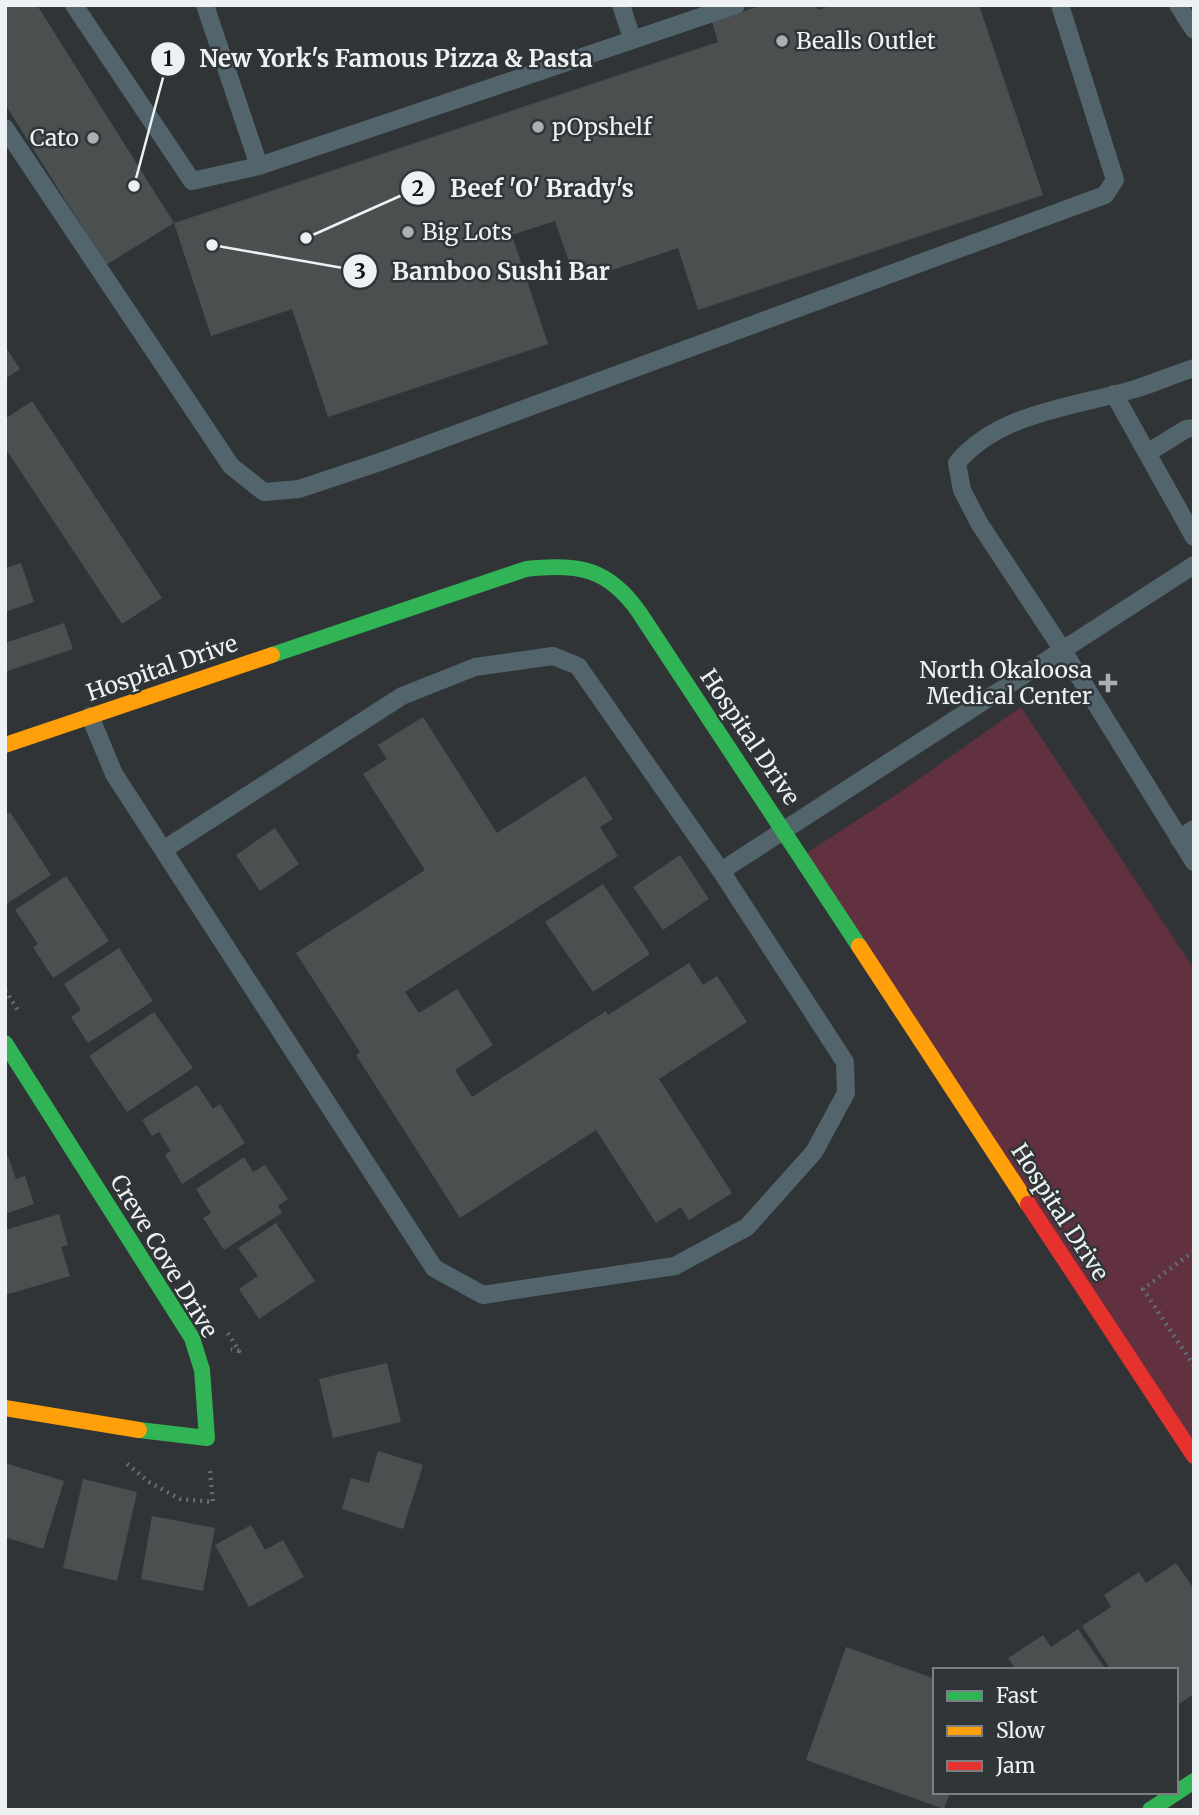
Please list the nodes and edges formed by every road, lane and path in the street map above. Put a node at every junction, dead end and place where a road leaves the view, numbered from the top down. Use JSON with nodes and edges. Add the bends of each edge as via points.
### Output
{"nodes":[{"id":1,"x":74,"y":5,"type":"edge"},
{"id":2,"x":205,"y":5,"type":"edge"},
{"id":3,"x":621,"y":5,"type":"edge"},
{"id":4,"x":736,"y":5,"type":"edge"},
{"id":5,"x":1060,"y":5,"type":"edge"},
{"id":6,"x":1178,"y":5,"type":"edge"},
{"id":7,"x":1194,"y":30,"type":"edge"},
{"id":8,"x":632,"y":38,"type":"junction"},
{"id":9,"x":5,"y":128,"type":"edge"},
{"id":10,"x":259,"y":166,"type":"junction"},
{"id":11,"x":1194,"y":368,"type":"edge"},
{"id":12,"x":1114,"y":394,"type":"junction"},
{"id":13,"x":1194,"y":428,"type":"edge"},
{"id":14,"x":1149,"y":452,"type":"junction"},
{"id":15,"x":1194,"y":537,"type":"edge"},
{"id":16,"x":1194,"y":565,"type":"edge"},
{"id":17,"x":1062,"y":649,"type":"junction"},
{"id":18,"x":90,"y":716,"type":"junction"},
{"id":19,"x":5,"y":745,"type":"edge"},
{"id":20,"x":785,"y":830,"type":"junction"},
{"id":21,"x":1186,"y":834,"type":"edge"},
{"id":22,"x":163,"y":850,"type":"junction"},
{"id":23,"x":1194,"y":862,"type":"edge"},
{"id":24,"x":721,"y":872,"type":"junction"},
{"id":25,"x":5,"y":1044,"type":"edge"},
{"id":26,"x":1194,"y":1251,"type":"edge"},
{"id":27,"x":1194,"y":1366,"type":"edge"},
{"id":28,"x":5,"y":1408,"type":"edge"},
{"id":29,"x":1194,"y":1457,"type":"edge"},
{"id":30,"x":1194,"y":1780,"type":"edge"},
{"id":31,"x":1178,"y":1791,"type":"edge"},
{"id":32,"x":1173,"y":1794,"type":"edge"},
{"id":33,"x":1150,"y":1810,"type":"edge"}],
"edges":[{"from":1,"to":10,"type":"lane","via":[[192,181]]},
{"from":2,"to":10,"type":"lane"},
{"from":3,"to":8,"type":"lane"},
{"from":4,"to":8,"type":"lane"},
{"from":5,"to":9,"type":"lane","via":[[1115,180],[1105,195],[299,489],[264,492],[231,466]]},
{"from":6,"to":7,"type":"lane"},
{"from":8,"to":10,"type":"lane"},
{"from":11,"to":12,"type":"lane"},
{"from":12,"to":14,"type":"lane"},
{"from":12,"to":17,"type":"lane","via":[[1032,415],[970,447],[957,463],[962,490],[979,523]]},
{"from":13,"to":14,"type":"lane"},
{"from":14,"to":15,"type":"lane"},
{"from":16,"to":17,"type":"lane"},
{"from":17,"to":20,"type":"lane"},
{"from":17,"to":21,"type":"lane"},
{"from":18,"to":19,"type":"street","name":"Hospital Drive"},
{"from":18,"to":20,"type":"street","name":"Hospital Drive","via":[[526,569],[581,568],[619,586]]},
{"from":18,"to":22,"type":"lane","via":[[114,774]]},
{"from":20,"to":24,"type":"lane"},
{"from":20,"to":29,"type":"street","name":"Hospital Drive"},
{"from":21,"to":23,"type":"lane"},
{"from":22,"to":24,"type":"lane","via":[[402,696],[475,667],[553,656],[578,666]]},
{"from":22,"to":24,"type":"lane","via":[[434,1268],[483,1295],[675,1266],[747,1227],[814,1152],[846,1093],[845,1062]]},
{"from":25,"to":28,"type":"street","name":"Creve Cove Drive","via":[[192,1338],[202,1370],[207,1438]]},
{"from":26,"to":27,"type":"path","via":[[1143,1289]]},
{"from":30,"to":31,"type":"street"},
{"from":32,"to":33,"type":"street"}]}
